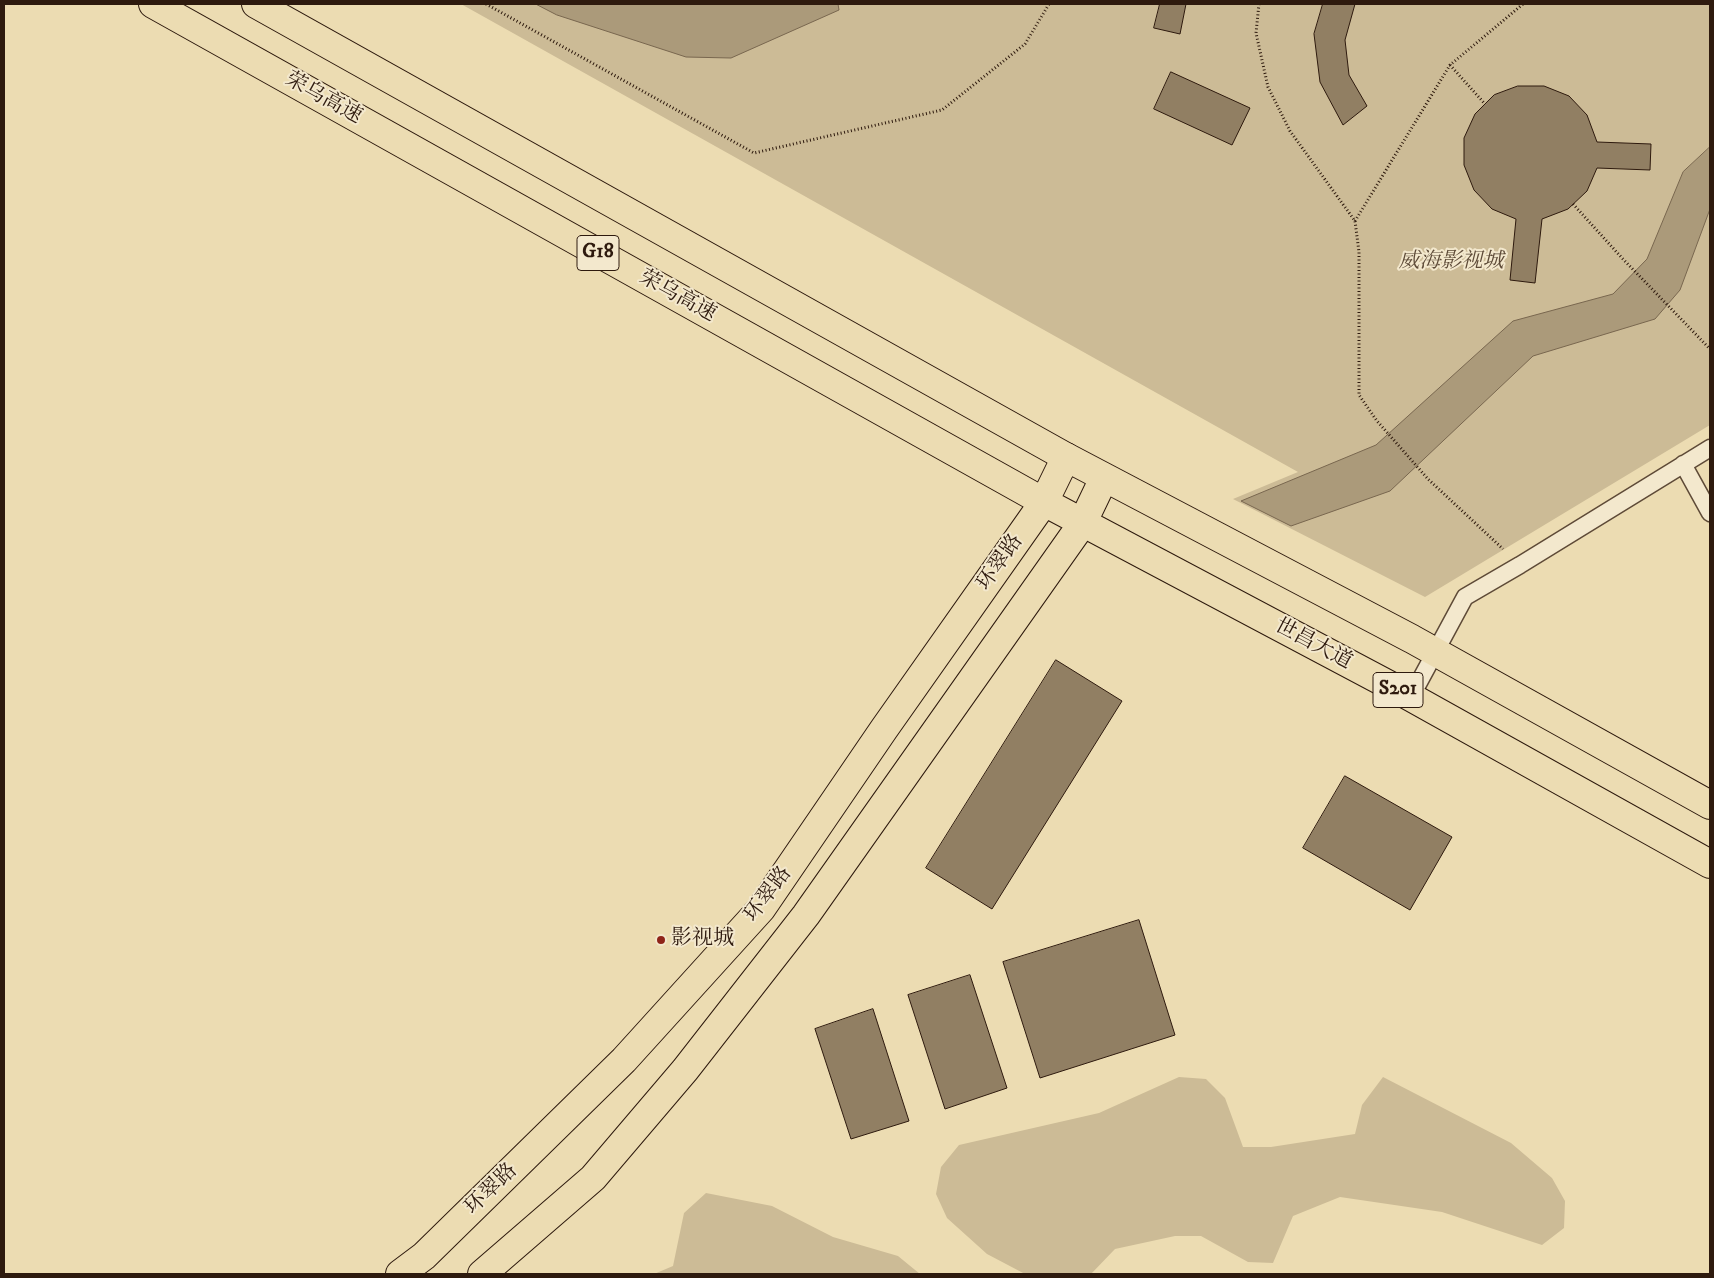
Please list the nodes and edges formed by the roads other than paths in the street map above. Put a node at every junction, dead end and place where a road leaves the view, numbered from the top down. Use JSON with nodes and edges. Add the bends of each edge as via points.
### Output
{"nodes":[{"id":1,"x":153,"y":4,"type":"edge"},
{"id":2,"x":256,"y":4,"type":"edge"},
{"id":3,"x":1710,"y":448,"type":"edge"},
{"id":4,"x":1066,"y":457,"type":"junction"},
{"id":5,"x":1684,"y":464,"type":"junction"},
{"id":6,"x":1104,"y":478,"type":"junction"},
{"id":7,"x":1044,"y":502,"type":"junction"},
{"id":8,"x":1710,"y":512,"type":"edge"},
{"id":9,"x":1082,"y":524,"type":"junction"},
{"id":10,"x":1435,"y":652,"type":"junction"},
{"id":11,"x":1411,"y":697,"type":"junction"},
{"id":12,"x":1710,"y":805,"type":"edge"},
{"id":13,"x":1710,"y":864,"type":"edge"},
{"id":14,"x":400,"y":1274,"type":"edge"},
{"id":15,"x":482,"y":1274,"type":"edge"}],
"edges":[{"from":1,"to":7,"type":"main road","name":"荣乌高速","number":"G18"},
{"from":2,"to":4,"type":"main road","number":"G18"},
{"from":3,"to":5,"type":"lane"},
{"from":4,"to":6,"type":"main road","number":"S201"},
{"from":4,"to":7,"type":"main road","name":"环翠路"},
{"from":5,"to":8,"type":"lane"},
{"from":5,"to":10,"type":"lane","via":[[1465,597]]},
{"from":6,"to":9,"type":"main road","name":"环翠路"},
{"from":6,"to":10,"type":"main road","number":"S201"},
{"from":7,"to":9,"type":"main road","name":"世昌大道","number":"S201"},
{"from":7,"to":14,"type":"main road","name":"环翠路","via":[[761,909],[624,1060],[424,1256]]},
{"from":9,"to":11,"type":"main road","name":"世昌大道","number":"S201"},
{"from":9,"to":15,"type":"main road","name":"环翠路","via":[[806,914],[685,1070],[593,1178]]},
{"from":10,"to":11,"type":"lane"},
{"from":10,"to":12,"type":"main road","number":"S201"},
{"from":11,"to":13,"type":"main road","name":"世昌大道","number":"S201"}]}
